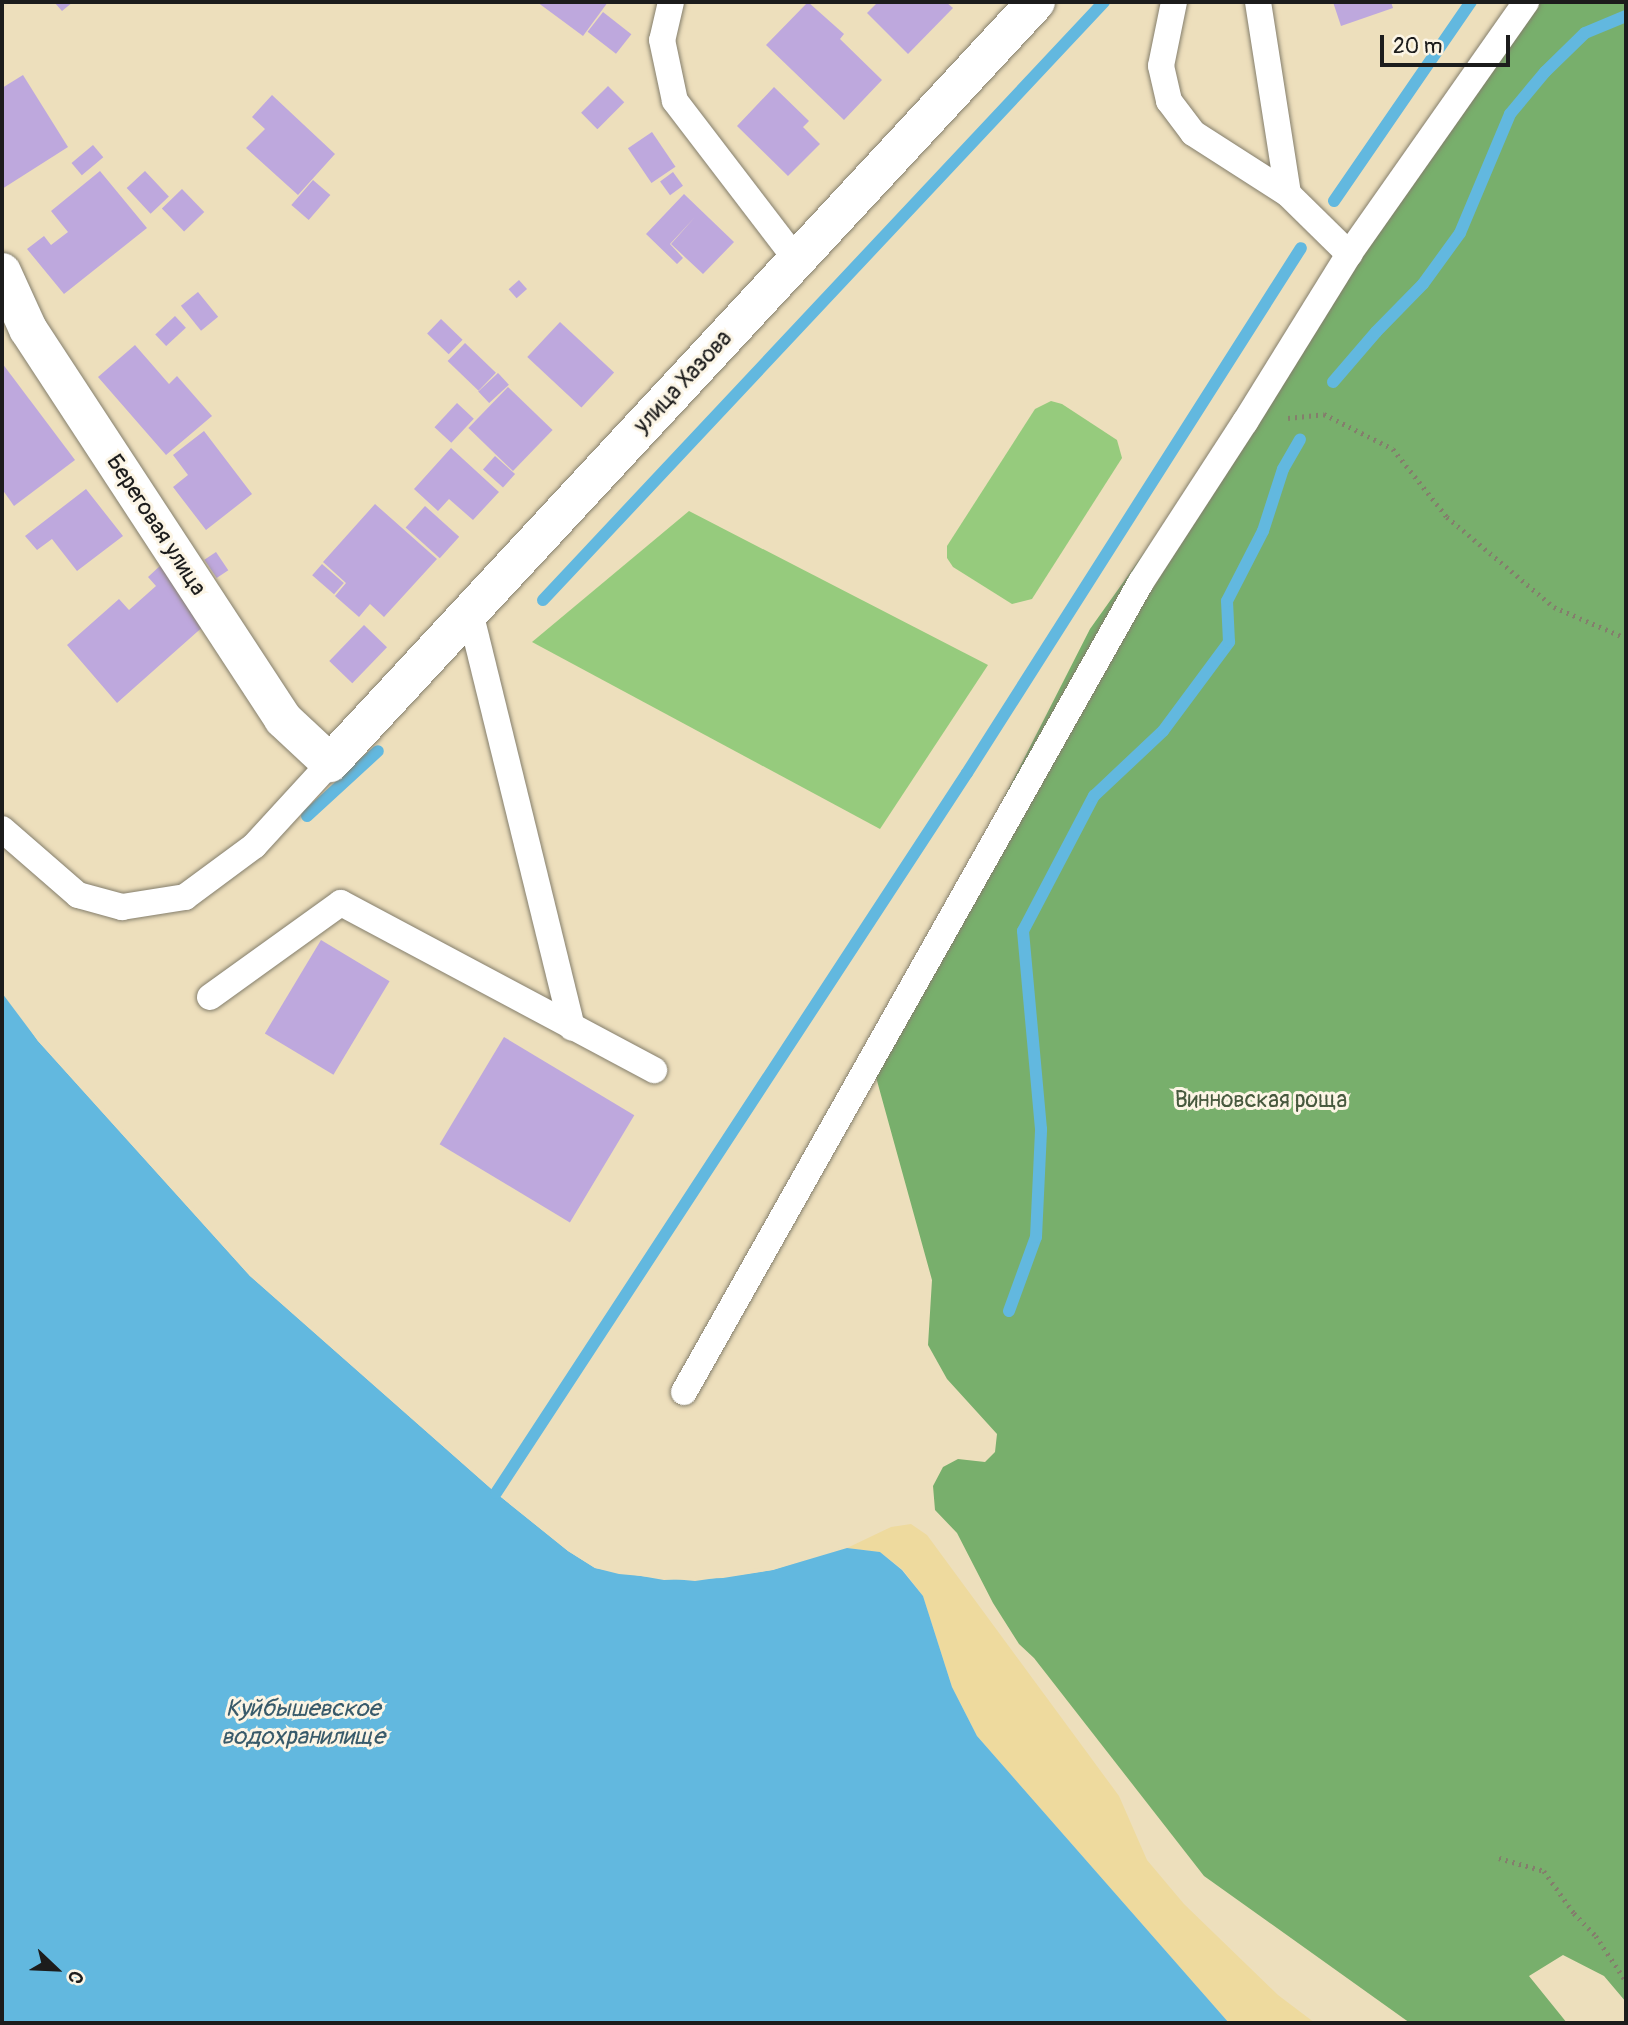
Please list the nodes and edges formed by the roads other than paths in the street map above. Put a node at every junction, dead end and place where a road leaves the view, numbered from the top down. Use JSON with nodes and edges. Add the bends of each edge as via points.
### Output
{"nodes":[{"id":1,"x":671,"y":2,"type":"edge"},
{"id":2,"x":1036,"y":2,"type":"edge"},
{"id":3,"x":1174,"y":2,"type":"edge"},
{"id":4,"x":1258,"y":2,"type":"edge"},
{"id":5,"x":1525,"y":2,"type":"edge"},
{"id":6,"x":1288,"y":194,"type":"junction"},
{"id":7,"x":1349,"y":254,"type":"junction"},
{"id":8,"x":796,"y":259,"type":"junction"},
{"id":9,"x":6,"y":288,"type":"edge"},
{"id":10,"x":470,"y":612,"type":"junction"},
{"id":11,"x":330,"y":763,"type":"junction"},
{"id":12,"x":2,"y":829,"type":"edge"},
{"id":13,"x":210,"y":997,"type":"dead end"},
{"id":14,"x":572,"y":1028,"type":"junction"},
{"id":15,"x":654,"y":1070,"type":"dead end"},
{"id":16,"x":684,"y":1392,"type":"dead end"}],
"edges":[{"from":1,"to":8,"type":"lane","via":[[663,40],[675,101]]},
{"from":2,"to":8,"type":"street","name":"улица Хазова"},
{"from":3,"to":6,"type":"lane","via":[[1161,66],[1169,101],[1193,134]]},
{"from":4,"to":6,"type":"lane"},
{"from":5,"to":7,"type":"lane"},
{"from":6,"to":7,"type":"lane"},
{"from":7,"to":16,"type":"lane","via":[[1141,582]]},
{"from":8,"to":10,"type":"street","name":"улица Хазова"},
{"from":9,"to":11,"type":"street","name":"Береговая улица","via":[[28,329],[283,719]]},
{"from":10,"to":11,"type":"street","name":"улица Хазова"},
{"from":10,"to":14,"type":"lane"},
{"from":11,"to":12,"type":"lane","via":[[254,846],[185,897],[122,907],[78,895]]},
{"from":13,"to":14,"type":"lane","via":[[341,904]]},
{"from":14,"to":15,"type":"lane"}]}
